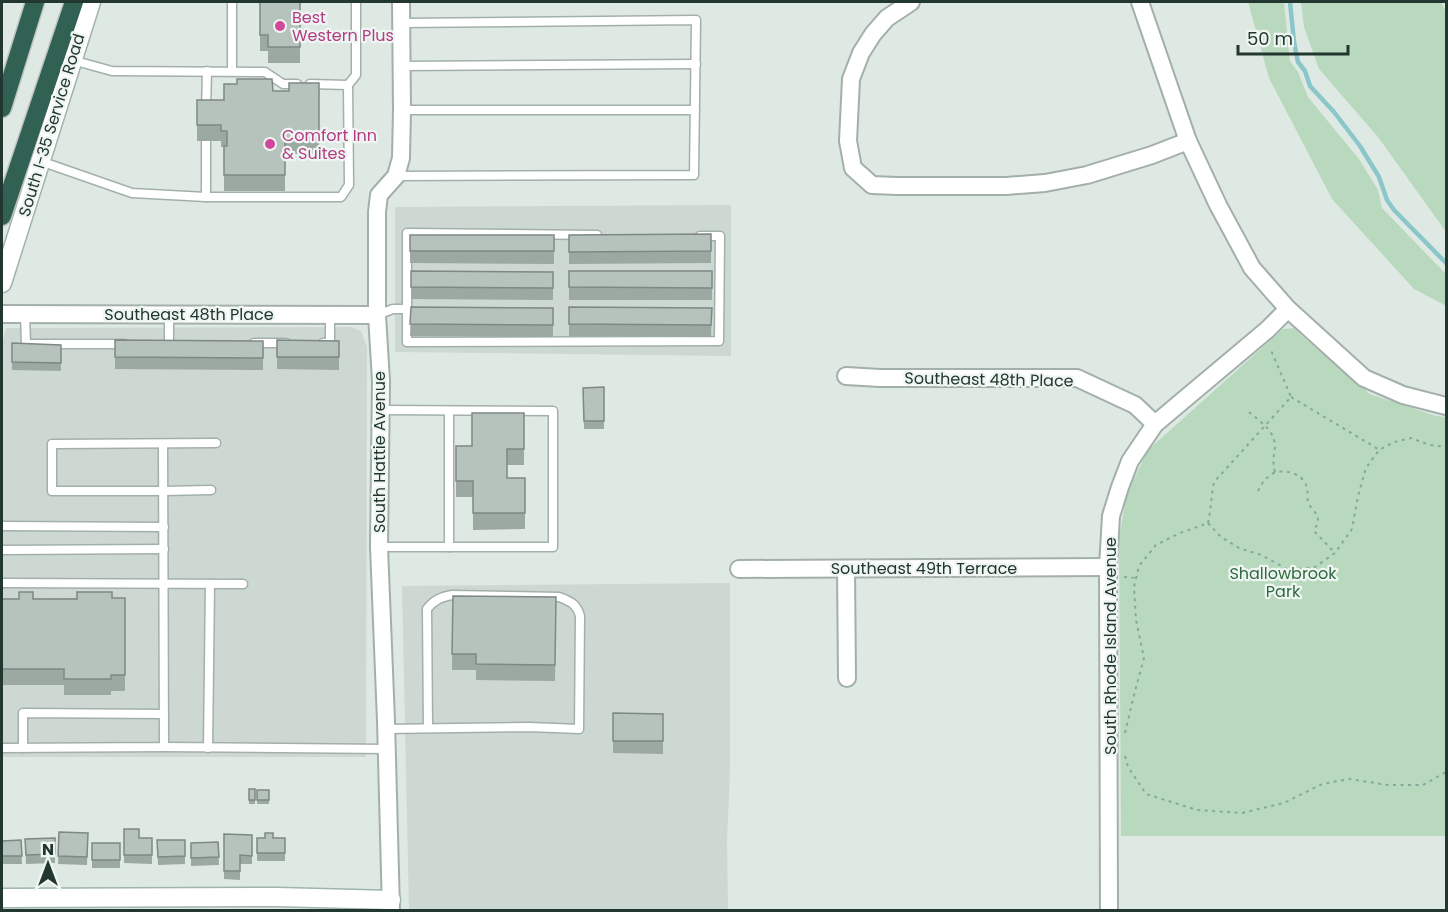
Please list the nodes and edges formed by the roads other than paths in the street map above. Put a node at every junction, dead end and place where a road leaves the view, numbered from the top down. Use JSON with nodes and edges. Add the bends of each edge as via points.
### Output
{"nodes":[{"id":1,"x":35,"y":2,"type":"edge"},
{"id":2,"x":74,"y":2,"type":"edge"},
{"id":3,"x":91,"y":2,"type":"edge"},
{"id":4,"x":232,"y":2,"type":"edge"},
{"id":5,"x":356,"y":2,"type":"edge"},
{"id":6,"x":401,"y":2,"type":"edge"},
{"id":7,"x":911,"y":2,"type":"edge"},
{"id":8,"x":1140,"y":2,"type":"edge"},
{"id":9,"x":400,"y":23,"type":"junction"},
{"id":10,"x":71,"y":60,"type":"junction"},
{"id":11,"x":696,"y":64,"type":"junction"},
{"id":12,"x":402,"y":66,"type":"junction"},
{"id":13,"x":207,"y":71,"type":"junction"},
{"id":14,"x":232,"y":71,"type":"junction"},
{"id":15,"x":348,"y":85,"type":"junction"},
{"id":16,"x":2,"y":108,"type":"edge"},
{"id":17,"x":402,"y":110,"type":"junction"},
{"id":18,"x":695,"y":110,"type":"junction"},
{"id":19,"x":206,"y":117,"type":"edge"},
{"id":20,"x":206,"y":129,"type":"edge"},
{"id":21,"x":1188,"y":141,"type":"junction"},
{"id":22,"x":40,"y":160,"type":"junction"},
{"id":23,"x":396,"y":176,"type":"junction"},
{"id":24,"x":206,"y":197,"type":"junction"},
{"id":25,"x":2,"y":216,"type":"edge"},
{"id":26,"x":604,"y":235,"type":"edge"},
{"id":27,"x":685,"y":236,"type":"edge"},
{"id":28,"x":2,"y":283,"type":"edge"},
{"id":29,"x":407,"y":309,"type":"junction"},
{"id":30,"x":1288,"y":309,"type":"junction"},
{"id":31,"x":2,"y":314,"type":"edge"},
{"id":32,"x":25,"y":314,"type":"junction"},
{"id":33,"x":169,"y":314,"type":"junction"},
{"id":34,"x":330,"y":315,"type":"junction"},
{"id":35,"x":377,"y":315,"type":"junction"},
{"id":36,"x":250,"y":343,"type":"edge"},
{"id":37,"x":296,"y":343,"type":"edge"},
{"id":38,"x":319,"y":343,"type":"edge"},
{"id":39,"x":133,"y":344,"type":"edge"},
{"id":40,"x":157,"y":344,"type":"edge"},
{"id":41,"x":169,"y":344,"type":"junction"},
{"id":42,"x":181,"y":344,"type":"edge"},
{"id":43,"x":846,"y":376,"type":"dead end"},
{"id":44,"x":1446,"y":406,"type":"edge"},
{"id":45,"x":380,"y":410,"type":"junction"},
{"id":46,"x":449,"y":411,"type":"junction"},
{"id":47,"x":1155,"y":424,"type":"junction"},
{"id":48,"x":216,"y":443,"type":"dead end"},
{"id":49,"x":163,"y":444,"type":"junction"},
{"id":50,"x":211,"y":490,"type":"dead end"},
{"id":51,"x":164,"y":491,"type":"junction"},
{"id":52,"x":2,"y":526,"type":"edge"},
{"id":53,"x":164,"y":527,"type":"junction"},
{"id":54,"x":379,"y":547,"type":"junction"},
{"id":55,"x":449,"y":547,"type":"junction"},
{"id":56,"x":164,"y":549,"type":"junction"},
{"id":57,"x":2,"y":550,"type":"edge"},
{"id":58,"x":1108,"y":567,"type":"junction"},
{"id":59,"x":739,"y":569,"type":"dead end"},
{"id":60,"x":846,"y":569,"type":"junction"},
{"id":61,"x":2,"y":583,"type":"edge"},
{"id":62,"x":164,"y":584,"type":"junction"},
{"id":63,"x":210,"y":584,"type":"junction"},
{"id":64,"x":243,"y":584,"type":"dead end"},
{"id":65,"x":847,"y":678,"type":"dead end"},
{"id":66,"x":164,"y":714,"type":"junction"},
{"id":67,"x":386,"y":729,"type":"junction"},
{"id":68,"x":428,"y":729,"type":"junction"},
{"id":69,"x":164,"y":747,"type":"junction"},
{"id":70,"x":2,"y":748,"type":"edge"},
{"id":71,"x":23,"y":748,"type":"junction"},
{"id":72,"x":208,"y":748,"type":"junction"},
{"id":73,"x":387,"y":748,"type":"junction"},
{"id":74,"x":2,"y":898,"type":"edge"},
{"id":75,"x":391,"y":905,"type":"edge"},
{"id":76,"x":1109,"y":910,"type":"edge"}],
"edges":[{"from":1,"to":16,"type":"highway"},
{"from":2,"to":25,"type":"highway"},
{"from":3,"to":10,"type":"street","name":"South I-35 Service Road"},
{"from":4,"to":14,"type":"lane"},
{"from":5,"to":15,"type":"lane","via":[[356,75]]},
{"from":6,"to":9,"type":"street","name":"South Hattie Avenue"},
{"from":7,"to":21,"type":"street","via":[[887,18],[873,34],[851,79],[849,150],[853,168],[872,185],[1045,183],[1088,175]]},
{"from":8,"to":21,"type":"street"},
{"from":9,"to":11,"type":"lane","via":[[696,20]]},
{"from":9,"to":12,"type":"street","name":"South Hattie Avenue"},
{"from":10,"to":13,"type":"lane","via":[[112,71]]},
{"from":10,"to":22,"type":"street","name":"South I-35 Service Road"},
{"from":11,"to":12,"type":"lane"},
{"from":11,"to":18,"type":"lane"},
{"from":12,"to":17,"type":"street","name":"South Hattie Avenue"},
{"from":13,"to":14,"type":"lane"},
{"from":13,"to":19,"type":"lane"},
{"from":14,"to":15,"type":"lane","via":[[265,72],[283,84]]},
{"from":15,"to":24,"type":"lane","via":[[349,184],[341,197]]},
{"from":17,"to":18,"type":"lane"},
{"from":17,"to":23,"type":"street","name":"South Hattie Avenue","via":[[401,158]]},
{"from":18,"to":23,"type":"lane","via":[[694,175]]},
{"from":20,"to":24,"type":"lane"},
{"from":21,"to":30,"type":"street","via":[[1252,268]]},
{"from":22,"to":24,"type":"lane","via":[[132,193]]},
{"from":22,"to":28,"type":"street","name":"South I-35 Service Road"},
{"from":23,"to":35,"type":"street","name":"South Hattie Avenue","via":[[379,195]]},
{"from":26,"to":29,"type":"lane","via":[[407,233]]},
{"from":27,"to":29,"type":"lane","via":[[720,236],[719,341],[408,342]]},
{"from":29,"to":35,"type":"lane"},
{"from":30,"to":44,"type":"street","via":[[1364,378],[1403,395]]},
{"from":30,"to":47,"type":"street","name":"South Rhode Island Avenue"},
{"from":31,"to":32,"type":"street","name":"Southeast 48th Place"},
{"from":32,"to":33,"type":"street","name":"Southeast 48th Place"},
{"from":32,"to":39,"type":"lane","via":[[26,344]]},
{"from":33,"to":34,"type":"street","name":"Southeast 48th Place"},
{"from":33,"to":41,"type":"lane"},
{"from":34,"to":35,"type":"street","name":"Southeast 48th Place"},
{"from":34,"to":38,"type":"lane","via":[[330,343]]},
{"from":35,"to":45,"type":"street","name":"South Hattie Avenue"},
{"from":36,"to":37,"type":"lane"},
{"from":40,"to":41,"type":"lane"},
{"from":41,"to":42,"type":"lane"},
{"from":43,"to":47,"type":"street","name":"Southeast 48th Place","via":[[1077,378],[1135,405]]},
{"from":45,"to":46,"type":"lane"},
{"from":45,"to":54,"type":"street","name":"South Hattie Avenue"},
{"from":46,"to":55,"type":"lane"},
{"from":46,"to":55,"type":"lane","via":[[553,411],[553,547]]},
{"from":47,"to":58,"type":"street","name":"South Rhode Island Avenue","via":[[1130,461],[1120,488],[1111,516]]},
{"from":48,"to":49,"type":"lane"},
{"from":49,"to":51,"type":"lane"},
{"from":49,"to":51,"type":"lane","via":[[52,444],[52,491]]},
{"from":50,"to":51,"type":"lane"},
{"from":51,"to":53,"type":"lane"},
{"from":52,"to":53,"type":"lane"},
{"from":53,"to":56,"type":"lane"},
{"from":54,"to":55,"type":"lane"},
{"from":54,"to":67,"type":"street","name":"South Hattie Avenue"},
{"from":56,"to":57,"type":"lane"},
{"from":56,"to":62,"type":"lane"},
{"from":58,"to":60,"type":"street","name":"Southeast 49th Terrace"},
{"from":58,"to":76,"type":"street","name":"South Rhode Island Avenue"},
{"from":59,"to":60,"type":"street","name":"Southeast 49th Terrace"},
{"from":60,"to":65,"type":"street"},
{"from":61,"to":62,"type":"lane"},
{"from":62,"to":63,"type":"lane"},
{"from":62,"to":66,"type":"lane"},
{"from":63,"to":64,"type":"lane"},
{"from":63,"to":72,"type":"lane"},
{"from":66,"to":69,"type":"lane"},
{"from":66,"to":71,"type":"lane","via":[[23,714]]},
{"from":67,"to":68,"type":"lane"},
{"from":67,"to":73,"type":"street","name":"South Hattie Avenue"},
{"from":68,"to":68,"type":"lane","via":[[579,729],[578,609],[559,597],[452,595],[432,603],[427,609]]},
{"from":69,"to":71,"type":"lane"},
{"from":69,"to":72,"type":"lane"},
{"from":70,"to":71,"type":"lane"},
{"from":72,"to":73,"type":"lane"},
{"from":73,"to":75,"type":"street","name":"South Hattie Avenue"},
{"from":74,"to":75,"type":"street","via":[[277,897]]}]}
